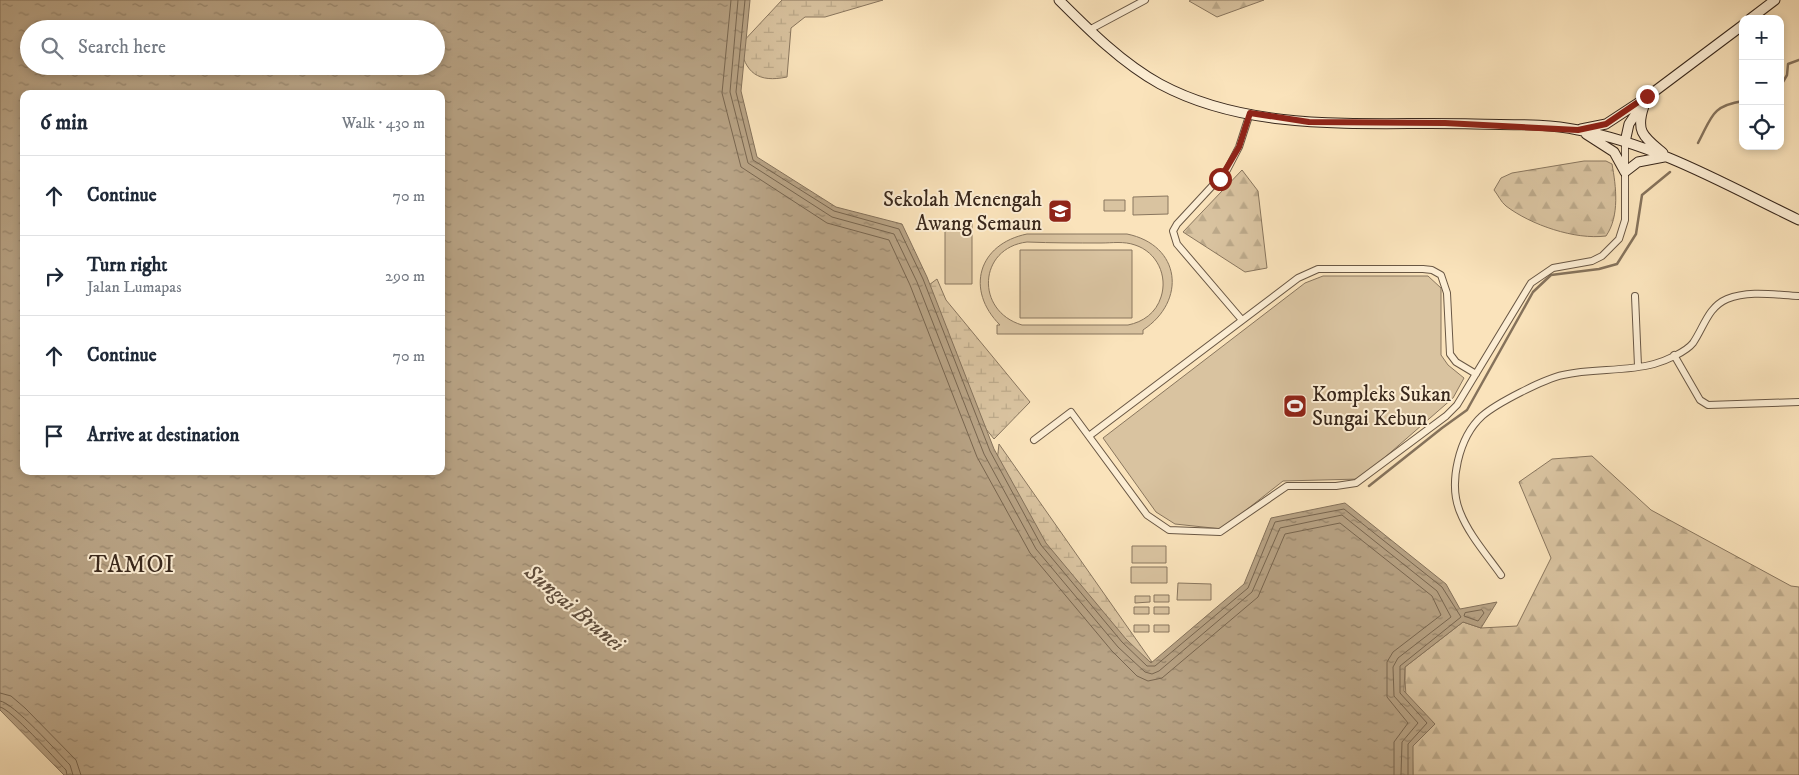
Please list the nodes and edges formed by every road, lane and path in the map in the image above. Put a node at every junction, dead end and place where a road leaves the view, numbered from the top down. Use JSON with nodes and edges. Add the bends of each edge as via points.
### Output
{"nodes":[{"id":1,"x":1059,"y":0,"type":"edge"},
{"id":2,"x":1146,"y":0,"type":"edge"},
{"id":3,"x":1775,"y":0,"type":"edge"},
{"id":4,"x":1755,"y":15,"type":"edge"},
{"id":5,"x":1739,"y":28,"type":"edge"},
{"id":6,"x":1089,"y":30,"type":"junction"},
{"id":7,"x":1647,"y":96,"type":"junction"},
{"id":8,"x":1250,"y":113,"type":"junction"},
{"id":9,"x":1578,"y":130,"type":"junction"},
{"id":10,"x":1625,"y":142,"type":"junction"},
{"id":11,"x":1667,"y":157,"type":"junction"},
{"id":12,"x":1625,"y":172,"type":"junction"},
{"id":13,"x":1799,"y":220,"type":"edge"},
{"id":14,"x":1635,"y":296,"type":"dead end"},
{"id":15,"x":1799,"y":296,"type":"edge"},
{"id":16,"x":1242,"y":320,"type":"junction"},
{"id":17,"x":1674,"y":355,"type":"junction"},
{"id":18,"x":1638,"y":366,"type":"junction"},
{"id":19,"x":1476,"y":374,"type":"junction"},
{"id":20,"x":1799,"y":402,"type":"edge"},
{"id":21,"x":1089,"y":436,"type":"junction"},
{"id":22,"x":1034,"y":440,"type":"dead end"},
{"id":23,"x":1501,"y":575,"type":"dead end"}],
"edges":[{"from":1,"to":6,"type":"main road"},
{"from":2,"to":6,"type":"street"},
{"from":3,"to":4,"type":"main road"},
{"from":5,"to":7,"type":"main road"},
{"from":6,"to":8,"type":"main road","via":[[1161,84],[1209,105]]},
{"from":7,"to":9,"type":"main road","via":[[1606,124]]},
{"from":7,"to":10,"type":"main road","via":[[1629,124]]},
{"from":7,"to":11,"type":"main road","via":[[1640,127],[1646,140]]},
{"from":8,"to":9,"type":"main road","via":[[1309,122],[1464,124]]},
{"from":8,"to":16,"type":"street","via":[[1239,147],[1227,170],[1174,230],[1177,244]]},
{"from":9,"to":10,"type":"main road"},
{"from":9,"to":12,"type":"main road","via":[[1614,152]]},
{"from":10,"to":11,"type":"main road"},
{"from":10,"to":12,"type":"street"},
{"from":11,"to":12,"type":"main road","via":[[1638,162]]},
{"from":11,"to":13,"type":"main road"},
{"from":12,"to":19,"type":"street","via":[[1625,220],[1619,239],[1612,248],[1592,261],[1553,268],[1531,284]]},
{"from":14,"to":18,"type":"street"},
{"from":15,"to":17,"type":"street","via":[[1749,294],[1727,299],[1711,310],[1692,345]]},
{"from":16,"to":19,"type":"street","via":[[1306,272],[1432,270],[1441,275],[1446,284],[1450,354],[1456,362]]},
{"from":16,"to":21,"type":"street"},
{"from":17,"to":18,"type":"street","via":[[1654,364]]},
{"from":17,"to":20,"type":"street","via":[[1700,400],[1708,405]]},
{"from":18,"to":23,"type":"street","via":[[1622,371],[1564,375],[1546,380],[1482,416],[1473,427],[1465,440],[1458,464],[1456,492],[1459,511]]},
{"from":19,"to":21,"type":"street","via":[[1457,405],[1446,416],[1366,477],[1346,486],[1287,486],[1220,532],[1178,532],[1154,522]]},
{"from":21,"to":22,"type":"street","via":[[1071,412]]}]}
